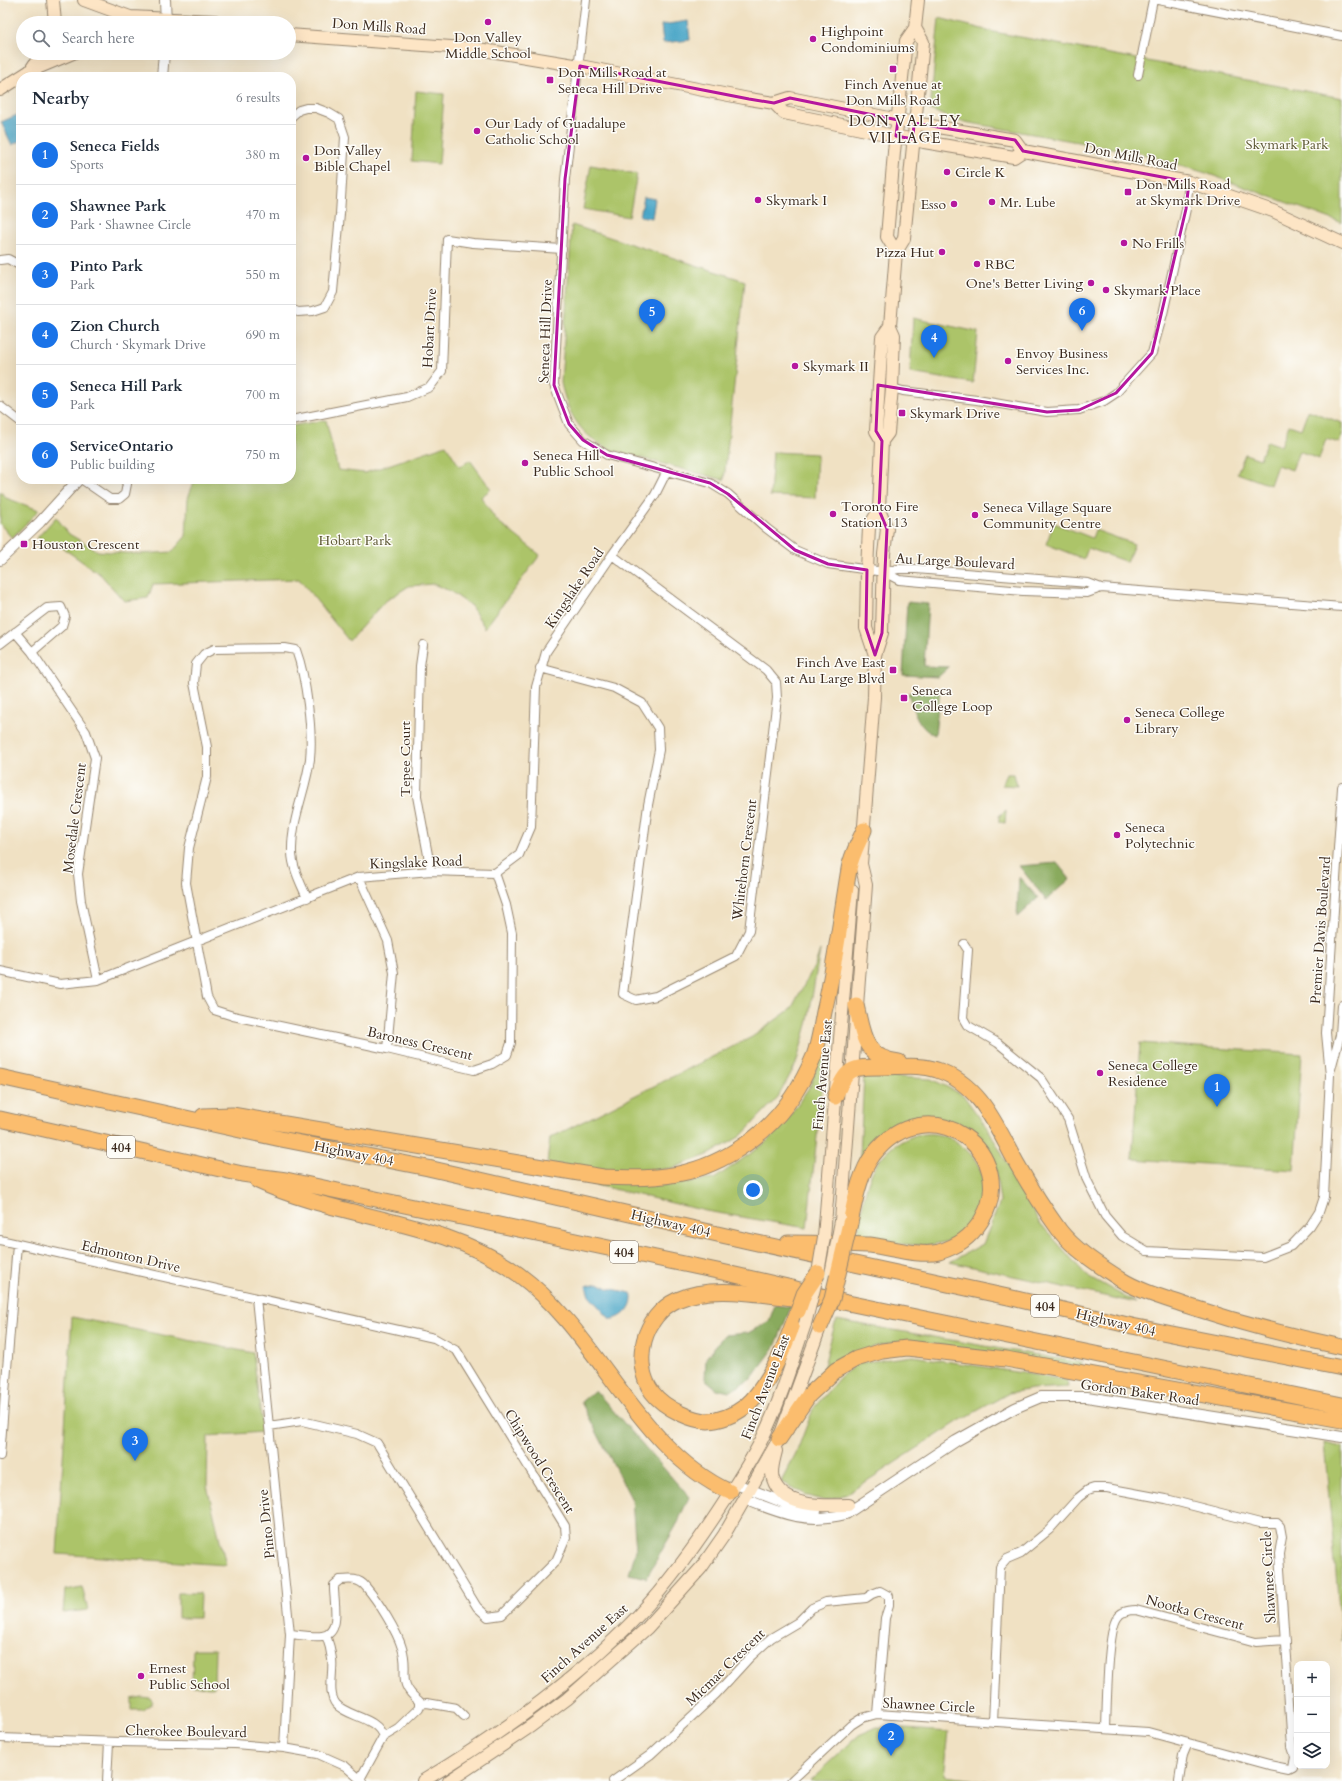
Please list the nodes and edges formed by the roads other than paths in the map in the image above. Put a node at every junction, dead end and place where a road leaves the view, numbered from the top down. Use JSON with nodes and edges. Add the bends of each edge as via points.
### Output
{"nodes":[{"id":1,"x":52,"y":0,"type":"edge"},
{"id":2,"x":84,"y":0,"type":"edge"},
{"id":3,"x":165,"y":0,"type":"edge"},
{"id":4,"x":586,"y":0,"type":"edge"},
{"id":5,"x":918,"y":0,"type":"edge"},
{"id":6,"x":1154,"y":0,"type":"edge"},
{"id":7,"x":1158,"y":0,"type":"edge"},
{"id":8,"x":54,"y":16,"type":"edge"},
{"id":9,"x":127,"y":16,"type":"edge"},
{"id":10,"x":165,"y":16,"type":"edge"},
{"id":11,"x":915,"y":28,"type":"junction"},
{"id":12,"x":296,"y":36,"type":"edge"},
{"id":13,"x":1342,"y":36,"type":"edge"},
{"id":14,"x":37,"y":60,"type":"edge"},
{"id":15,"x":56,"y":60,"type":"edge"},
{"id":16,"x":163,"y":60,"type":"edge"},
{"id":17,"x":580,"y":66,"type":"junction"},
{"id":18,"x":30,"y":71,"type":"joint"},
{"id":19,"x":162,"y":72,"type":"edge"},
{"id":20,"x":1138,"y":75,"type":"dead end"},
{"id":21,"x":16,"y":80,"type":"edge"},
{"id":22,"x":0,"y":90,"type":"edge"},
{"id":23,"x":774,"y":103,"type":"junction"},
{"id":24,"x":296,"y":113,"type":"edge"},
{"id":25,"x":898,"y":120,"type":"junction"},
{"id":26,"x":914,"y":123,"type":"junction"},
{"id":27,"x":896,"y":136,"type":"junction"},
{"id":28,"x":913,"y":139,"type":"junction"},
{"id":29,"x":1023,"y":151,"type":"junction"},
{"id":30,"x":1189,"y":182,"type":"junction"},
{"id":31,"x":1342,"y":243,"type":"edge"},
{"id":32,"x":562,"y":249,"type":"junction"},
{"id":33,"x":896,"y":252,"type":"junction"},
{"id":34,"x":0,"y":260,"type":"edge"},
{"id":35,"x":16,"y":263,"type":"edge"},
{"id":36,"x":296,"y":311,"type":"edge"},
{"id":37,"x":890,"y":326,"type":"junction"},
{"id":38,"x":892,"y":388,"type":"junction"},
{"id":39,"x":0,"y":406,"type":"edge"},
{"id":40,"x":16,"y":418,"type":"edge"},
{"id":41,"x":296,"y":419,"type":"edge"},
{"id":42,"x":882,"y":441,"type":"junction"},
{"id":43,"x":667,"y":471,"type":"junction"},
{"id":44,"x":75,"y":484,"type":"edge"},
{"id":45,"x":88,"y":484,"type":"edge"},
{"id":46,"x":127,"y":484,"type":"edge"},
{"id":47,"x":879,"y":510,"type":"junction"},
{"id":48,"x":612,"y":555,"type":"junction"},
{"id":49,"x":0,"y":560,"type":"edge"},
{"id":50,"x":867,"y":570,"type":"junction"},
{"id":51,"x":884,"y":572,"type":"junction"},
{"id":52,"x":1101,"y":588,"type":"junction"},
{"id":53,"x":1342,"y":607,"type":"edge"},
{"id":54,"x":15,"y":632,"type":"junction"},
{"id":55,"x":0,"y":644,"type":"edge"},
{"id":56,"x":423,"y":645,"type":"dead end"},
{"id":57,"x":32,"y":652,"type":"junction"},
{"id":58,"x":875,"y":655,"type":"junction"},
{"id":59,"x":540,"y":668,"type":"junction"},
{"id":60,"x":1342,"y":787,"type":"edge"},
{"id":61,"x":864,"y":830,"type":"junction"},
{"id":62,"x":861,"y":864,"type":"junction"},
{"id":63,"x":431,"y":871,"type":"junction"},
{"id":64,"x":495,"y":873,"type":"junction"},
{"id":65,"x":359,"y":877,"type":"junction"},
{"id":66,"x":307,"y":898,"type":"junction"},
{"id":67,"x":196,"y":941,"type":"junction"},
{"id":68,"x":964,"y":944,"type":"dead end"},
{"id":69,"x":0,"y":972,"type":"edge"},
{"id":70,"x":98,"y":980,"type":"junction"},
{"id":71,"x":856,"y":1005,"type":"junction"},
{"id":72,"x":1342,"y":1005,"type":"edge"},
{"id":73,"x":387,"y":1049,"type":"junction"},
{"id":74,"x":921,"y":1067,"type":"junction"},
{"id":75,"x":851,"y":1070,"type":"junction"},
{"id":76,"x":1330,"y":1075,"type":"junction"},
{"id":77,"x":0,"y":1077,"type":"edge"},
{"id":78,"x":835,"y":1097,"type":"junction"},
{"id":79,"x":187,"y":1117,"type":"junction"},
{"id":80,"x":0,"y":1119,"type":"edge"},
{"id":81,"x":242,"y":1174,"type":"junction"},
{"id":82,"x":845,"y":1222,"type":"junction"},
{"id":83,"x":0,"y":1240,"type":"edge"},
{"id":84,"x":748,"y":1241,"type":"junction"},
{"id":85,"x":17,"y":1244,"type":"junction"},
{"id":86,"x":818,"y":1274,"type":"joint"},
{"id":87,"x":256,"y":1298,"type":"junction"},
{"id":88,"x":843,"y":1302,"type":"junction"},
{"id":89,"x":802,"y":1318,"type":"junction"},
{"id":90,"x":820,"y":1327,"type":"joint"},
{"id":91,"x":1342,"y":1347,"type":"edge"},
{"id":92,"x":1342,"y":1368,"type":"edge"},
{"id":93,"x":1342,"y":1405,"type":"edge"},
{"id":94,"x":1342,"y":1420,"type":"edge"},
{"id":95,"x":269,"y":1426,"type":"junction"},
{"id":96,"x":1342,"y":1437,"type":"edge"},
{"id":97,"x":779,"y":1439,"type":"junction"},
{"id":98,"x":0,"y":1456,"type":"edge"},
{"id":99,"x":733,"y":1488,"type":"junction"},
{"id":100,"x":748,"y":1494,"type":"junction"},
{"id":101,"x":864,"y":1502,"type":"junction"},
{"id":102,"x":848,"y":1505,"type":"junction"},
{"id":103,"x":290,"y":1634,"type":"junction"},
{"id":104,"x":326,"y":1635,"type":"junction"},
{"id":105,"x":1285,"y":1640,"type":"junction"},
{"id":106,"x":420,"y":1704,"type":"junction"},
{"id":107,"x":877,"y":1714,"type":"junction"},
{"id":108,"x":464,"y":1716,"type":"dead end"},
{"id":109,"x":994,"y":1722,"type":"junction"},
{"id":110,"x":1106,"y":1728,"type":"junction"},
{"id":111,"x":383,"y":1737,"type":"junction"},
{"id":112,"x":0,"y":1738,"type":"edge"},
{"id":113,"x":109,"y":1742,"type":"junction"},
{"id":114,"x":1188,"y":1743,"type":"junction"},
{"id":115,"x":284,"y":1748,"type":"junction"},
{"id":116,"x":361,"y":1780,"type":"edge"},
{"id":117,"x":107,"y":1781,"type":"edge"},
{"id":118,"x":423,"y":1781,"type":"edge"},
{"id":119,"x":449,"y":1781,"type":"edge"},
{"id":120,"x":613,"y":1781,"type":"edge"},
{"id":121,"x":791,"y":1781,"type":"edge"},
{"id":122,"x":1179,"y":1781,"type":"edge"}],
"edges":[{"from":1,"to":8,"type":"main road"},
{"from":2,"to":9,"type":"main road"},
{"from":3,"to":10,"type":"street"},
{"from":4,"to":17,"type":"street","name":"Seneca Hill Drive"},
{"from":5,"to":11,"type":"main road","name":"Finch Avenue East"},
{"from":6,"to":20,"type":"street"},
{"from":7,"to":13,"type":"street"},
{"from":11,"to":25,"type":"main road","name":"Finch Avenue East","via":[[906,41]]},
{"from":11,"to":26,"type":"main road","name":"Finch Avenue East","via":[[923,42]]},
{"from":12,"to":17,"type":"main road","name":"Don Mills Road","via":[[478,49]]},
{"from":14,"to":18,"type":"main road"},
{"from":15,"to":18,"type":"main road"},
{"from":16,"to":19,"type":"street"},
{"from":17,"to":23,"type":"main road","name":"Don Mills Road"},
{"from":17,"to":32,"type":"street","name":"Seneca Hill Drive","via":[[565,179]]},
{"from":21,"to":22,"type":"main road"},
{"from":23,"to":25,"type":"main road","name":"Don Mills Road","via":[[790,98]]},
{"from":23,"to":27,"type":"main road","name":"Don Mills Road","via":[[784,113]]},
{"from":24,"to":36,"type":"street","via":[[306,108],[316,108],[329,113],[339,119],[344,137],[333,292],[325,307],[313,311]]},
{"from":25,"to":26,"type":"main road","name":"Don Mills Road"},
{"from":25,"to":27,"type":"main road","name":"Finch Avenue East"},
{"from":26,"to":28,"type":"main road","name":"Finch Avenue East"},
{"from":26,"to":29,"type":"main road","name":"Don Mills Road","via":[[1015,140]]},
{"from":27,"to":28,"type":"main road","name":"Don Mills Road"},
{"from":27,"to":33,"type":"main road","name":"Finch Avenue East","via":[[887,237]]},
{"from":28,"to":29,"type":"main road","name":"Don Mills Road","via":[[1014,157]]},
{"from":28,"to":33,"type":"main road","name":"Finch Avenue East","via":[[904,239]]},
{"from":29,"to":30,"type":"main road","name":"Don Mills Road"},
{"from":30,"to":31,"type":"main road","name":"Don Mills Road","via":[[1273,211]]},
{"from":30,"to":38,"type":"street","via":[[1186,209],[1152,353],[1116,393],[1104,401],[1080,410],[1047,412]]},
{"from":32,"to":41,"type":"street","name":"Hobart Drive","via":[[447,239],[442,371],[430,387],[407,397]]},
{"from":32,"to":43,"type":"street","name":"Seneca Hill Drive","via":[[554,385],[569,424],[583,440],[607,455]]},
{"from":33,"to":37,"type":"main road","name":"Finch Avenue East"},
{"from":34,"to":35,"type":"street","via":[[8,259]]},
{"from":37,"to":38,"type":"main road","name":"Finch Avenue East","via":[[894,335]]},
{"from":37,"to":42,"type":"main road","name":"Finch Avenue East","via":[[882,337],[878,377],[876,431]]},
{"from":38,"to":42,"type":"main road","name":"Finch Avenue East","via":[[888,433]]},
{"from":39,"to":40,"type":"street"},
{"from":42,"to":47,"type":"main road","name":"Finch Avenue East"},
{"from":43,"to":48,"type":"street","name":"Kingslake Road","via":[[655,495]]},
{"from":43,"to":50,"type":"street","name":"Seneca Hill Drive","via":[[710,483],[728,494],[795,550],[828,564]]},
{"from":44,"to":49,"type":"street"},
{"from":45,"to":46,"type":"street","via":[[110,499],[119,499],[125,494]]},
{"from":47,"to":50,"type":"main road","name":"Finch Avenue East","via":[[868,527]]},
{"from":47,"to":51,"type":"main road","name":"Finch Avenue East","via":[[887,528]]},
{"from":48,"to":59,"type":"street","name":"Kingslake Road","via":[[546,652]]},
{"from":48,"to":59,"type":"street","name":"Whitehorn Crescent","via":[[766,670],[776,682],[777,698],[749,931],[736,956],[656,996],[636,1000],[624,994],[648,805],[659,750],[658,728],[642,703],[614,688]]},
{"from":50,"to":51,"type":"street","name":"Seneca Hill Drive"},
{"from":50,"to":58,"type":"main road","name":"Finch Avenue East","via":[[866,628]]},
{"from":51,"to":52,"type":"street","name":"Au Large Boulevard","via":[[916,569],[1088,583]]},
{"from":51,"to":52,"type":"street","name":"Au Large Boulevard","via":[[899,580],[1022,591],[1087,593]]},
{"from":51,"to":58,"type":"main road","name":"Finch Avenue East","via":[[882,633]]},
{"from":52,"to":53,"type":"street","name":"Au Large Boulevard"},
{"from":54,"to":55,"type":"street"},
{"from":54,"to":57,"type":"street","name":"Mosedale Crescent"},
{"from":54,"to":57,"type":"street","via":[[47,608],[61,607],[65,616],[62,626]]},
{"from":56,"to":63,"type":"street","name":"Tepee Court","via":[[420,666],[417,796]]},
{"from":57,"to":70,"type":"street","name":"Mosedale Crescent","via":[[86,732],[95,758],[78,874],[81,901]]},
{"from":58,"to":61,"type":"main road","name":"Finch Avenue East","via":[[874,704]]},
{"from":59,"to":64,"type":"street","name":"Kingslake Road","via":[[536,687],[531,827],[519,855]]},
{"from":60,"to":76,"type":"street","name":"Premier Davis Boulevard","via":[[1326,1028]]},
{"from":61,"to":62,"type":"main road","name":"Finch Avenue East"},
{"from":61,"to":79,"type":"highway","via":[[849,868],[830,984],[814,1055],[804,1077],[783,1110],[760,1134],[735,1152],[703,1168],[671,1177],[603,1177],[232,1115]]},
{"from":62,"to":71,"type":"main road","name":"Finch Avenue East","via":[[866,886]]},
{"from":62,"to":78,"type":"main road","name":"Finch Avenue East","via":[[852,884]]},
{"from":63,"to":64,"type":"street","name":"Kingslake Road"},
{"from":63,"to":65,"type":"street","name":"Kingslake Road"},
{"from":64,"to":73,"type":"street","name":"Baroness Crescent","via":[[512,933],[511,1043],[507,1055],[474,1070]]},
{"from":65,"to":66,"type":"street","name":"Kingslake Road"},
{"from":65,"to":73,"type":"street","via":[[388,941],[394,973]]},
{"from":66,"to":67,"type":"street","name":"Kingslake Road"},
{"from":66,"to":67,"type":"street","name":"Baroness Crescent","via":[[297,874],[292,852],[295,825],[310,758],[309,722],[301,663],[296,650],[285,648],[214,649],[204,654],[196,664],[194,683],[207,747],[207,777],[189,848],[186,883]]},
{"from":67,"to":70,"type":"street","name":"Kingslake Road"},
{"from":67,"to":73,"type":"street","name":"Baroness Crescent","via":[[207,997],[214,1010]]},
{"from":68,"to":76,"type":"street","name":"Premier Davis Boulevard","via":[[968,950],[963,1018],[967,1025],[998,1043],[1041,1078],[1068,1119],[1088,1180],[1104,1216],[1122,1236],[1147,1251],[1263,1257],[1292,1246],[1310,1226],[1319,1212],[1324,1197]]},
{"from":69,"to":70,"type":"street","name":"Kingslake Road","via":[[60,984]]},
{"from":71,"to":74,"type":"highway","via":[[864,1041],[869,1050],[886,1060],[912,1063]]},
{"from":71,"to":75,"type":"main road","name":"Finch Avenue East"},
{"from":72,"to":76,"type":"street","name":"Premier Davis Boulevard","via":[[1340,1034]]},
{"from":74,"to":75,"type":"highway","via":[[861,1067]]},
{"from":74,"to":91,"type":"highway","via":[[936,1069],[949,1075],[982,1102],[1001,1130],[1017,1164],[1061,1232],[1090,1259],[1122,1280],[1163,1297],[1246,1325]]},
{"from":75,"to":78,"type":"highway","via":[[843,1078]]},
{"from":75,"to":82,"type":"main road","name":"Finch Avenue East"},
{"from":77,"to":79,"type":"highway","name":"Highway 404","number":"404"},
{"from":78,"to":86,"type":"main road","name":"Finch Avenue East","bridge":true,"via":[[826,1224]]},
{"from":79,"to":84,"type":"highway","name":"Highway 404","number":"404","via":[[281,1139],[428,1168]]},
{"from":80,"to":81,"type":"highway","number":"404"},
{"from":81,"to":88,"type":"highway","number":"404","via":[[286,1180],[405,1204],[792,1288]]},
{"from":81,"to":99,"type":"highway","via":[[286,1193],[449,1238],[479,1251],[518,1274],[557,1309],[676,1457],[706,1479]]},
{"from":82,"to":84,"type":"highway","via":[[859,1183],[873,1155],[898,1131],[915,1125],[952,1128],[972,1142],[991,1174],[991,1194],[986,1213],[972,1234],[956,1246],[936,1253],[871,1246]]},
{"from":82,"to":90,"type":"highway","bridge":true,"via":[[832,1299]]},
{"from":83,"to":85,"type":"street","name":"Edmonton Drive"},
{"from":84,"to":92,"type":"highway","name":"Highway 404","number":"404","via":[[1132,1326]]},
{"from":85,"to":87,"type":"street","name":"Edmonton Drive"},
{"from":85,"to":98,"type":"street"},
{"from":86,"to":89,"type":"highway","bridge":true,"via":[[804,1294]]},
{"from":87,"to":95,"type":"street","name":"Pinto Drive"},
{"from":87,"to":95,"type":"street","name":"Chipwood Crescent","via":[[434,1338],[457,1351],[565,1526],[566,1538],[556,1561],[502,1615],[488,1617],[477,1607],[377,1443],[357,1434],[302,1421]]},
{"from":88,"to":89,"type":"highway","via":[[786,1299],[735,1292],[699,1293],[676,1300],[656,1317],[647,1330],[642,1351],[644,1373],[652,1391],[667,1406],[691,1418],[715,1421],[738,1412],[752,1400],[769,1377]]},
{"from":88,"to":93,"type":"highway","number":"404"},
{"from":89,"to":99,"type":"main road","name":"Finch Avenue East","via":[[773,1414]]},
{"from":90,"to":97,"type":"main road"},
{"from":94,"to":97,"type":"highway","via":[[1006,1359],[907,1348],[882,1351],[856,1359],[836,1370],[813,1391]]},
{"from":95,"to":103,"type":"street","name":"Pinto Drive"},
{"from":96,"to":101,"type":"street","name":"Gordon Baker Road","via":[[1087,1396],[1041,1397],[1015,1408],[956,1441]]},
{"from":97,"to":100,"type":"main road"},
{"from":97,"to":102,"type":"main road","via":[[772,1466],[773,1478],[782,1493],[802,1503]]},
{"from":99,"to":100,"type":"main road"},
{"from":99,"to":118,"type":"main road","name":"Finch Avenue East","via":[[680,1566],[629,1626],[550,1695]]},
{"from":100,"to":101,"type":"street","name":"Gordon Baker Road","via":[[796,1516],[812,1518],[846,1514]]},
{"from":100,"to":102,"type":"street","name":"Gordon Baker Road","via":[[800,1508],[826,1510]]},
{"from":100,"to":119,"type":"main road","via":[[702,1568],[647,1628],[567,1699]]},
{"from":101,"to":102,"type":"street","name":"Gordon Baker Road"},
{"from":103,"to":104,"type":"street"},
{"from":103,"to":115,"type":"street","name":"Pinto Drive"},
{"from":104,"to":106,"type":"street","via":[[336,1622],[334,1585],[342,1580],[362,1582],[398,1637],[404,1655],[406,1687]]},
{"from":104,"to":111,"type":"street","via":[[332,1659],[332,1694],[335,1702],[342,1709],[380,1730]]},
{"from":105,"to":109,"type":"street","name":"Shawnee Circle","via":[[1279,1554],[1282,1537],[1277,1523],[1260,1523],[1166,1499],[1107,1488],[1088,1490],[1049,1530],[1021,1553],[1007,1559],[1000,1567]]},
{"from":105,"to":110,"type":"street","name":"Nootka Crescent","via":[[1256,1642],[1136,1610],[1125,1611],[1117,1617],[1111,1637]]},
{"from":105,"to":114,"type":"street","name":"Shawnee Circle","via":[[1294,1767],[1289,1769],[1269,1765]]},
{"from":106,"to":108,"type":"street","via":[[456,1708]]},
{"from":106,"to":111,"type":"street","via":[[418,1710],[406,1721]]},
{"from":107,"to":109,"type":"street","name":"Shawnee Circle"},
{"from":107,"to":120,"type":"street","name":"Micmac Crescent","via":[[885,1618],[889,1606],[889,1596],[880,1591],[866,1598],[826,1602],[812,1608],[798,1622],[771,1638],[711,1699],[650,1755]]},
{"from":107,"to":121,"type":"street","name":"Shawnee Circle","via":[[862,1718],[851,1725]]},
{"from":109,"to":110,"type":"street","name":"Shawnee Circle"},
{"from":110,"to":114,"type":"street","name":"Shawnee Circle","via":[[1148,1732]]},
{"from":111,"to":116,"type":"street"},
{"from":112,"to":113,"type":"street","name":"Cherokee Boulevard"},
{"from":113,"to":115,"type":"street","name":"Cherokee Boulevard","via":[[236,1744]]},
{"from":113,"to":117,"type":"street"},
{"from":114,"to":122,"type":"street","via":[[1183,1755]]},
{"from":115,"to":116,"type":"street","name":"Cherokee Boulevard","via":[[318,1754],[345,1766]]}]}
